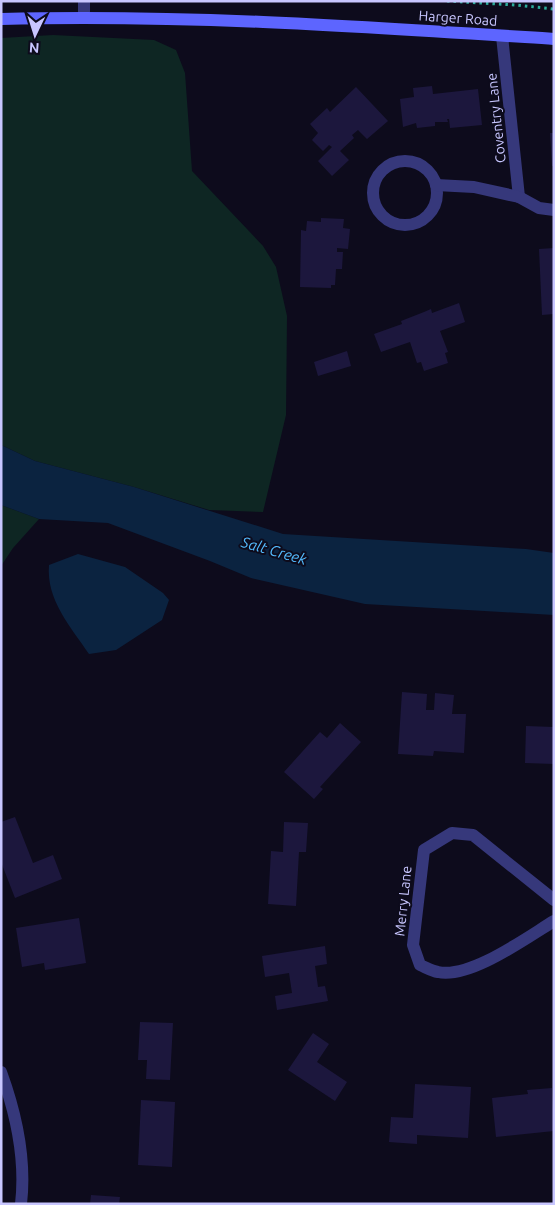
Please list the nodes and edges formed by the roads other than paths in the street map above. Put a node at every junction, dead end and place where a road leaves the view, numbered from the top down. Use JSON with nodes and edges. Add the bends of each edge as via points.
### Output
{"nodes":[{"id":1,"x":84,"y":1,"type":"edge"},
{"id":2,"x":84,"y":17,"type":"junction"},
{"id":3,"x":1,"y":19,"type":"edge"},
{"id":4,"x":502,"y":36,"type":"junction"},
{"id":5,"x":554,"y":39,"type":"edge"},
{"id":6,"x":436,"y":185,"type":"junction"},
{"id":7,"x":519,"y":197,"type":"junction"},
{"id":8,"x":554,"y":210,"type":"edge"},
{"id":9,"x":554,"y":900,"type":"edge"},
{"id":10,"x":554,"y":921,"type":"edge"},
{"id":11,"x":1,"y":1072,"type":"edge"},
{"id":12,"x":22,"y":1204,"type":"edge"}],
"edges":[{"from":1,"to":2,"type":"street"},
{"from":2,"to":3,"type":"street","name":"Harger Road"},
{"from":2,"to":4,"type":"street","name":"Harger Road","via":[[287,22]]},
{"from":4,"to":5,"type":"street","name":"Harger Road"},
{"from":4,"to":7,"type":"street","name":"Coventry Lane"},
{"from":6,"to":6,"type":"street","via":[[433,176],[418,163],[399,161],[382,169],[376,176],[372,194],[378,212],[384,218],[392,223],[409,225],[424,219],[434,206]]},
{"from":6,"to":7,"type":"street","via":[[474,186]]},
{"from":7,"to":8,"type":"street","via":[[539,208]]},
{"from":9,"to":10,"type":"street","name":"Merry Lane","via":[[473,835],[452,833],[424,850],[413,945],[420,965],[438,973],[460,971],[483,963]]},
{"from":11,"to":12,"type":"street","via":[[16,1126]]}]}
